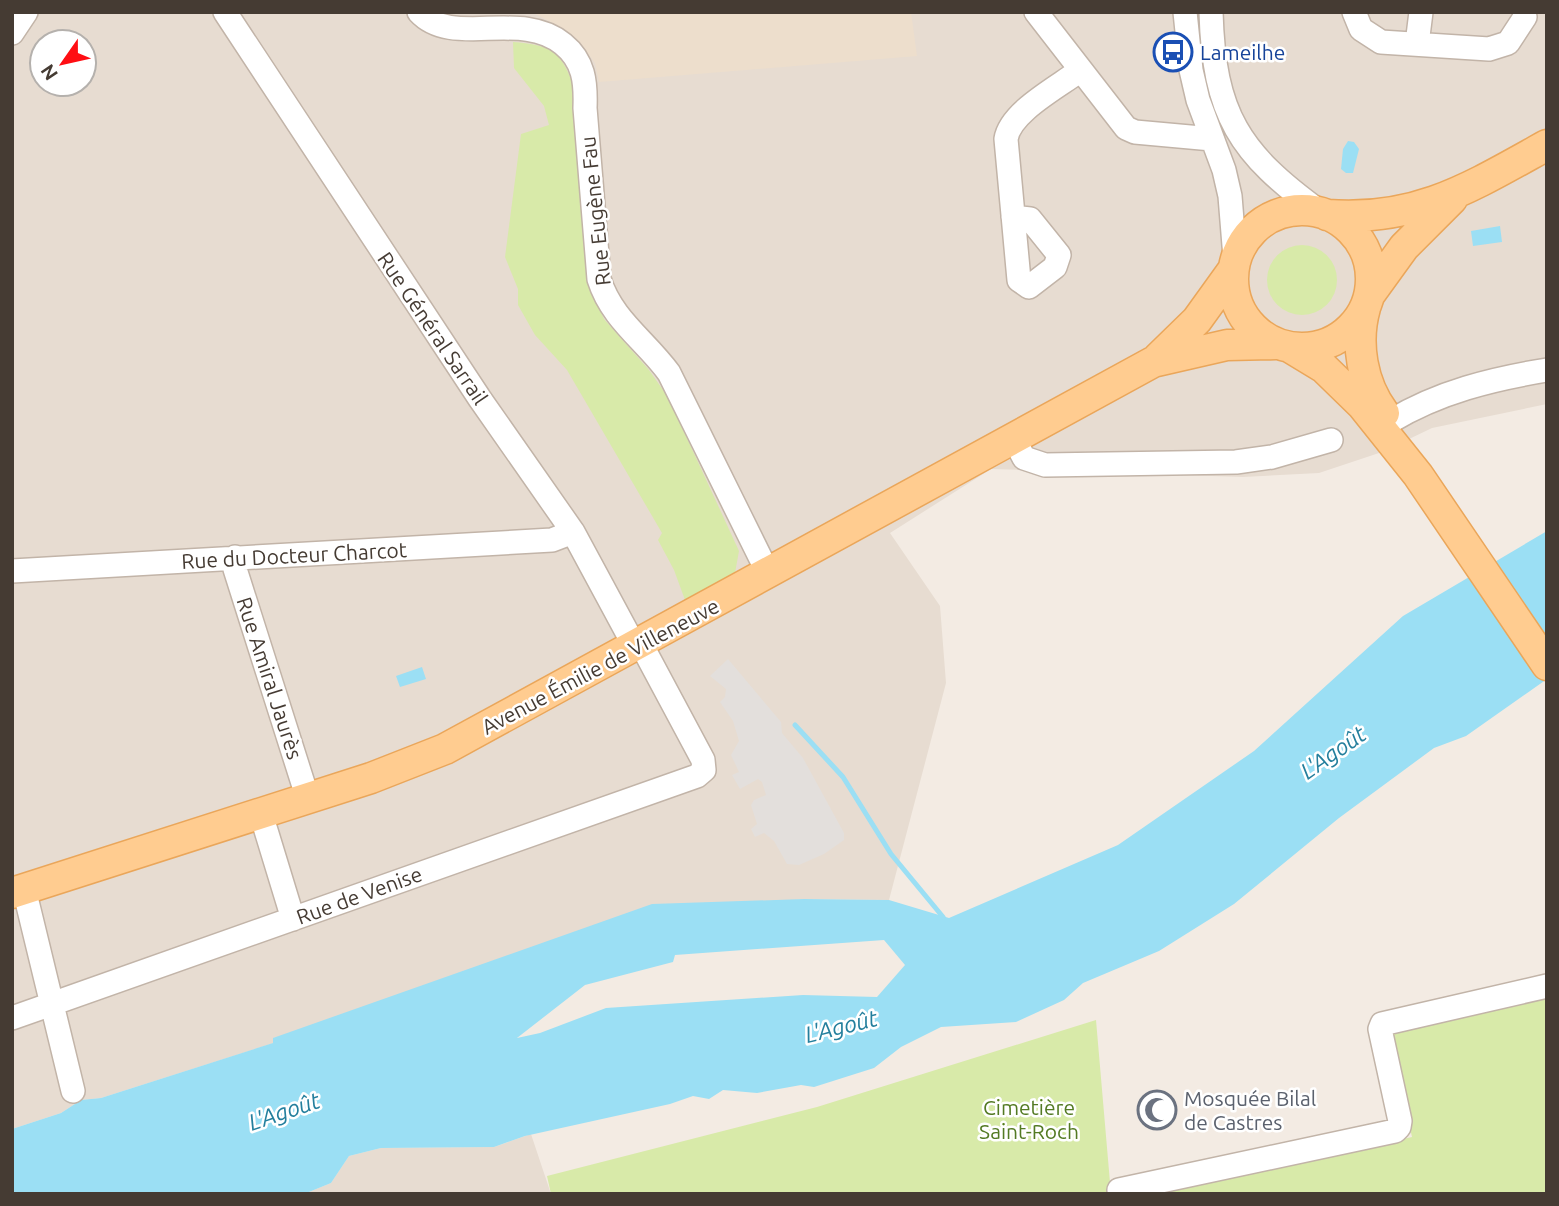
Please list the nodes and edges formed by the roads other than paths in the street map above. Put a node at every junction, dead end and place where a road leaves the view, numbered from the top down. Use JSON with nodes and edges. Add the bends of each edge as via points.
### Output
{"nodes":[{"id":1,"x":26,"y":12,"type":"edge"},
{"id":2,"x":225,"y":12,"type":"edge"},
{"id":3,"x":419,"y":12,"type":"edge"},
{"id":4,"x":1036,"y":12,"type":"edge"},
{"id":5,"x":1185,"y":12,"type":"edge"},
{"id":6,"x":1211,"y":12,"type":"edge"},
{"id":7,"x":1354,"y":12,"type":"edge"},
{"id":8,"x":1421,"y":12,"type":"edge"},
{"id":9,"x":1525,"y":17,"type":"dead end"},
{"id":10,"x":12,"y":33,"type":"edge"},
{"id":11,"x":1418,"y":44,"type":"junction"},
{"id":12,"x":1079,"y":71,"type":"junction"},
{"id":13,"x":1212,"y":139,"type":"junction"},
{"id":14,"x":1547,"y":145,"type":"edge"},
{"id":15,"x":1454,"y":196,"type":"junction"},
{"id":16,"x":1324,"y":214,"type":"junction"},
{"id":17,"x":1013,"y":217,"type":"dead end"},
{"id":18,"x":1234,"y":264,"type":"junction"},
{"id":19,"x":1367,"y":301,"type":"junction"},
{"id":20,"x":1284,"y":346,"type":"junction"},
{"id":21,"x":1153,"y":362,"type":"junction"},
{"id":22,"x":1547,"y":370,"type":"edge"},
{"id":23,"x":1391,"y":421,"type":"junction"},
{"id":24,"x":1013,"y":439,"type":"junction"},
{"id":25,"x":1331,"y":440,"type":"dead end"},
{"id":26,"x":1418,"y":475,"type":"junction"},
{"id":27,"x":573,"y":531,"type":"junction"},
{"id":28,"x":235,"y":557,"type":"junction"},
{"id":29,"x":12,"y":571,"type":"edge"},
{"id":30,"x":769,"y":575,"type":"junction"},
{"id":31,"x":638,"y":645,"type":"junction"},
{"id":32,"x":1547,"y":665,"type":"edge"},
{"id":33,"x":704,"y":770,"type":"joint"},
{"id":34,"x":308,"y":799,"type":"junction"},
{"id":35,"x":261,"y":814,"type":"junction"},
{"id":36,"x":18,"y":891,"type":"edge"},
{"id":37,"x":293,"y":919,"type":"junction"},
{"id":38,"x":1547,"y":986,"type":"edge"},
{"id":39,"x":51,"y":1003,"type":"junction"},
{"id":40,"x":12,"y":1018,"type":"edge"},
{"id":41,"x":73,"y":1091,"type":"dead end"},
{"id":42,"x":1119,"y":1190,"type":"dead end"}],
"edges":[{"from":1,"to":10,"type":"street"},
{"from":2,"to":27,"type":"street","name":"Rue Général Sarrail","via":[[480,399]]},
{"from":3,"to":30,"type":"street","name":"Rue Eugène Fau","via":[[443,26],[534,29],[556,38],[575,57],[586,80],[599,279],[609,304],[640,342],[652,349],[681,394]]},
{"from":4,"to":12,"type":"street"},
{"from":5,"to":13,"type":"street","via":[[1191,70]]},
{"from":6,"to":16,"type":"street","via":[[1217,76],[1238,135],[1271,175]]},
{"from":7,"to":11,"type":"street","via":[[1361,29],[1374,39]]},
{"from":8,"to":11,"type":"street"},
{"from":9,"to":11,"type":"street","via":[[1508,43],[1499,47]]},
{"from":12,"to":13,"type":"street","via":[[1126,128]]},
{"from":12,"to":17,"type":"street","via":[[1009,127],[1006,139]]},
{"from":13,"to":18,"type":"street","via":[[1230,196]]},
{"from":14,"to":15,"type":"main road"},
{"from":15,"to":16,"type":"main road","via":[[1379,216]]},
{"from":15,"to":19,"type":"main road","via":[[1404,247]]},
{"from":16,"to":18,"type":"main road","via":[[1288,212],[1259,224],[1245,239]]},
{"from":16,"to":19,"type":"main road","via":[[1344,224],[1367,256],[1371,275]]},
{"from":18,"to":20,"type":"main road","via":[[1233,293],[1242,315],[1256,332]]},
{"from":18,"to":21,"type":"main road","name":"Avenue Émilie de Villeneuve","via":[[1197,320]]},
{"from":19,"to":20,"type":"main road","via":[[1356,323],[1327,345]]},
{"from":19,"to":23,"type":"main road","via":[[1360,327],[1365,371],[1373,396]]},
{"from":20,"to":21,"type":"main road","name":"Avenue Émilie de Villeneuve","via":[[1227,345]]},
{"from":20,"to":26,"type":"main road","via":[[1343,383]]},
{"from":21,"to":24,"type":"main road","name":"Avenue Émilie de Villeneuve"},
{"from":22,"to":23,"type":"street","via":[[1469,387]]},
{"from":23,"to":26,"type":"main road"},
{"from":24,"to":25,"type":"street","via":[[1030,462],[1045,465],[1237,462]]},
{"from":24,"to":30,"type":"main road","name":"Avenue Émilie de Villeneuve"},
{"from":26,"to":32,"type":"main road"},
{"from":27,"to":28,"type":"street","name":"Rue du Docteur Charcot","via":[[552,540]]},
{"from":27,"to":31,"type":"street","name":"Rue Général Sarrail"},
{"from":28,"to":29,"type":"street","name":"Rue du Docteur Charcot"},
{"from":28,"to":34,"type":"street","name":"Rue Amiral Jaurès"},
{"from":30,"to":31,"type":"main road","name":"Avenue Émilie de Villeneuve"},
{"from":31,"to":33,"type":"street","name":"Rue Général Sarrail","via":[[704,760]]},
{"from":31,"to":34,"type":"main road","name":"Avenue Émilie de Villeneuve","via":[[445,749]]},
{"from":33,"to":37,"type":"street","name":"Rue de Venise"},
{"from":34,"to":35,"type":"main road","name":"Avenue Émilie de Villeneuve"},
{"from":35,"to":36,"type":"main road","name":"Avenue Émilie de Villeneuve"},
{"from":35,"to":37,"type":"street"},
{"from":36,"to":39,"type":"street"},
{"from":37,"to":39,"type":"street","name":"Rue de Venise"},
{"from":38,"to":42,"type":"street","via":[[1382,1024],[1399,1121],[1395,1131]]},
{"from":39,"to":40,"type":"street","name":"Rue de Venise"},
{"from":39,"to":41,"type":"street"}]}
